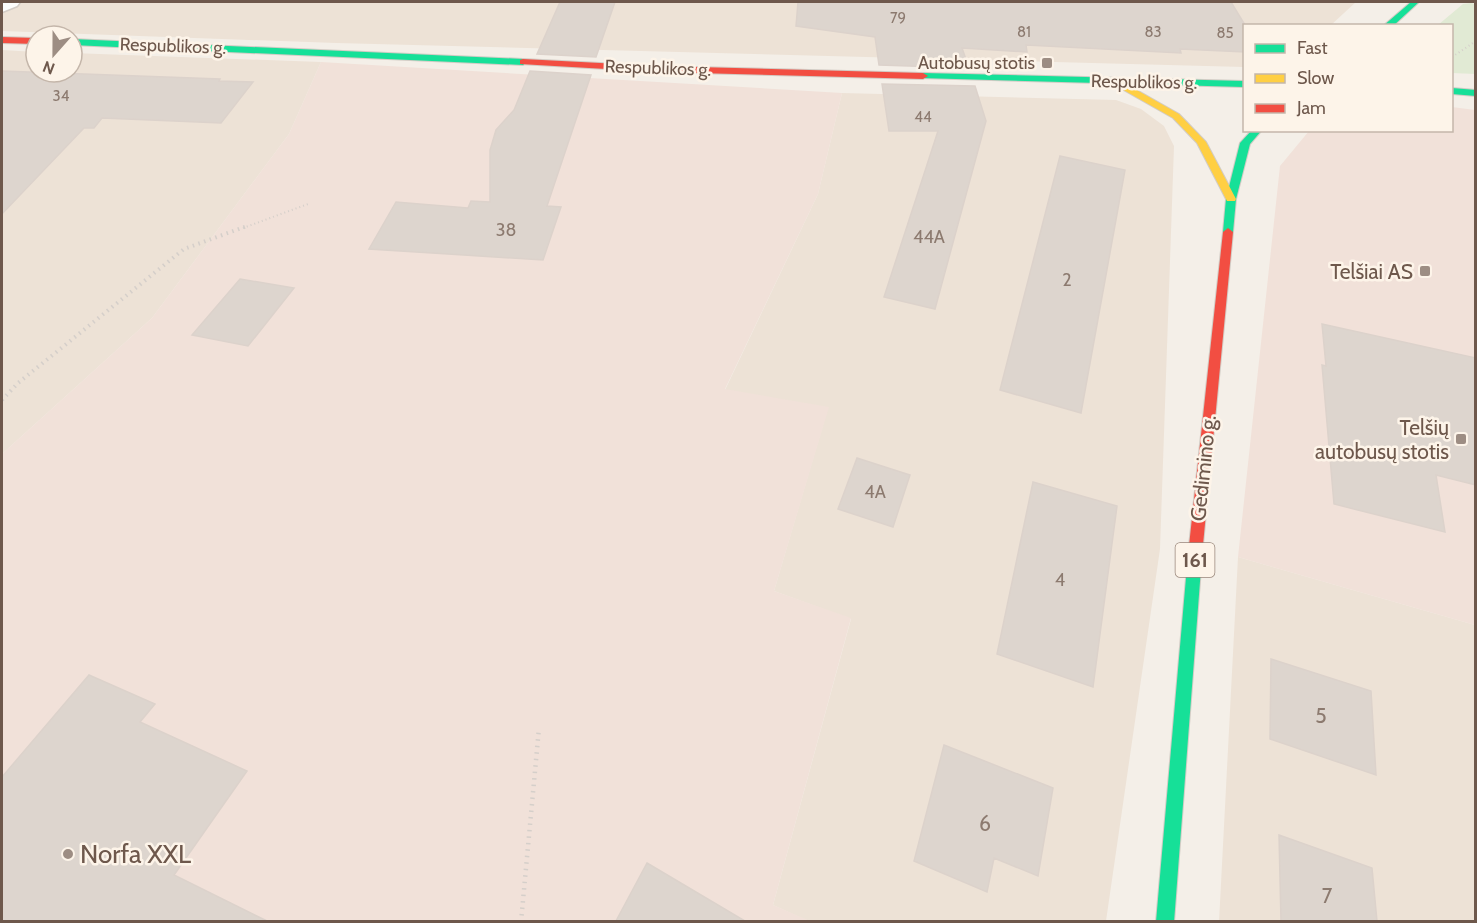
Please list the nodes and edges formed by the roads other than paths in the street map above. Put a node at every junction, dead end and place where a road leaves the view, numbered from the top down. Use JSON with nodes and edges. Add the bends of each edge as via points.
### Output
{"nodes":[{"id":1,"x":10,"y":2,"type":"edge"},
{"id":2,"x":1415,"y":2,"type":"edge"},
{"id":3,"x":2,"y":6,"type":"edge"},
{"id":4,"x":1389,"y":24,"type":"edge"},
{"id":5,"x":2,"y":40,"type":"edge"},
{"id":6,"x":24,"y":41,"type":"edge"},
{"id":7,"x":84,"y":42,"type":"edge"},
{"id":8,"x":1116,"y":82,"type":"junction"},
{"id":9,"x":1243,"y":84,"type":"edge"},
{"id":10,"x":1453,"y":92,"type":"edge"},
{"id":11,"x":1476,"y":93,"type":"edge"},
{"id":12,"x":1256,"y":132,"type":"edge"},
{"id":13,"x":1231,"y":199,"type":"junction"},
{"id":14,"x":1165,"y":921,"type":"edge"}],
"edges":[{"from":1,"to":3,"type":"street"},
{"from":2,"to":4,"type":"main road"},
{"from":5,"to":6,"type":"main road"},
{"from":7,"to":8,"type":"main road","name":"Respublikos g.","via":[[658,69]]},
{"from":8,"to":9,"type":"main road","name":"Respublikos g."},
{"from":8,"to":13,"type":"main road","via":[[1182,122],[1201,142]]},
{"from":10,"to":11,"type":"main road"},
{"from":12,"to":13,"type":"main road","name":"Gedimino g.","number":"161","via":[[1245,143]]},
{"from":13,"to":14,"type":"main road","name":"Gedimino g.","number":"161","via":[[1199,508]]}]}
